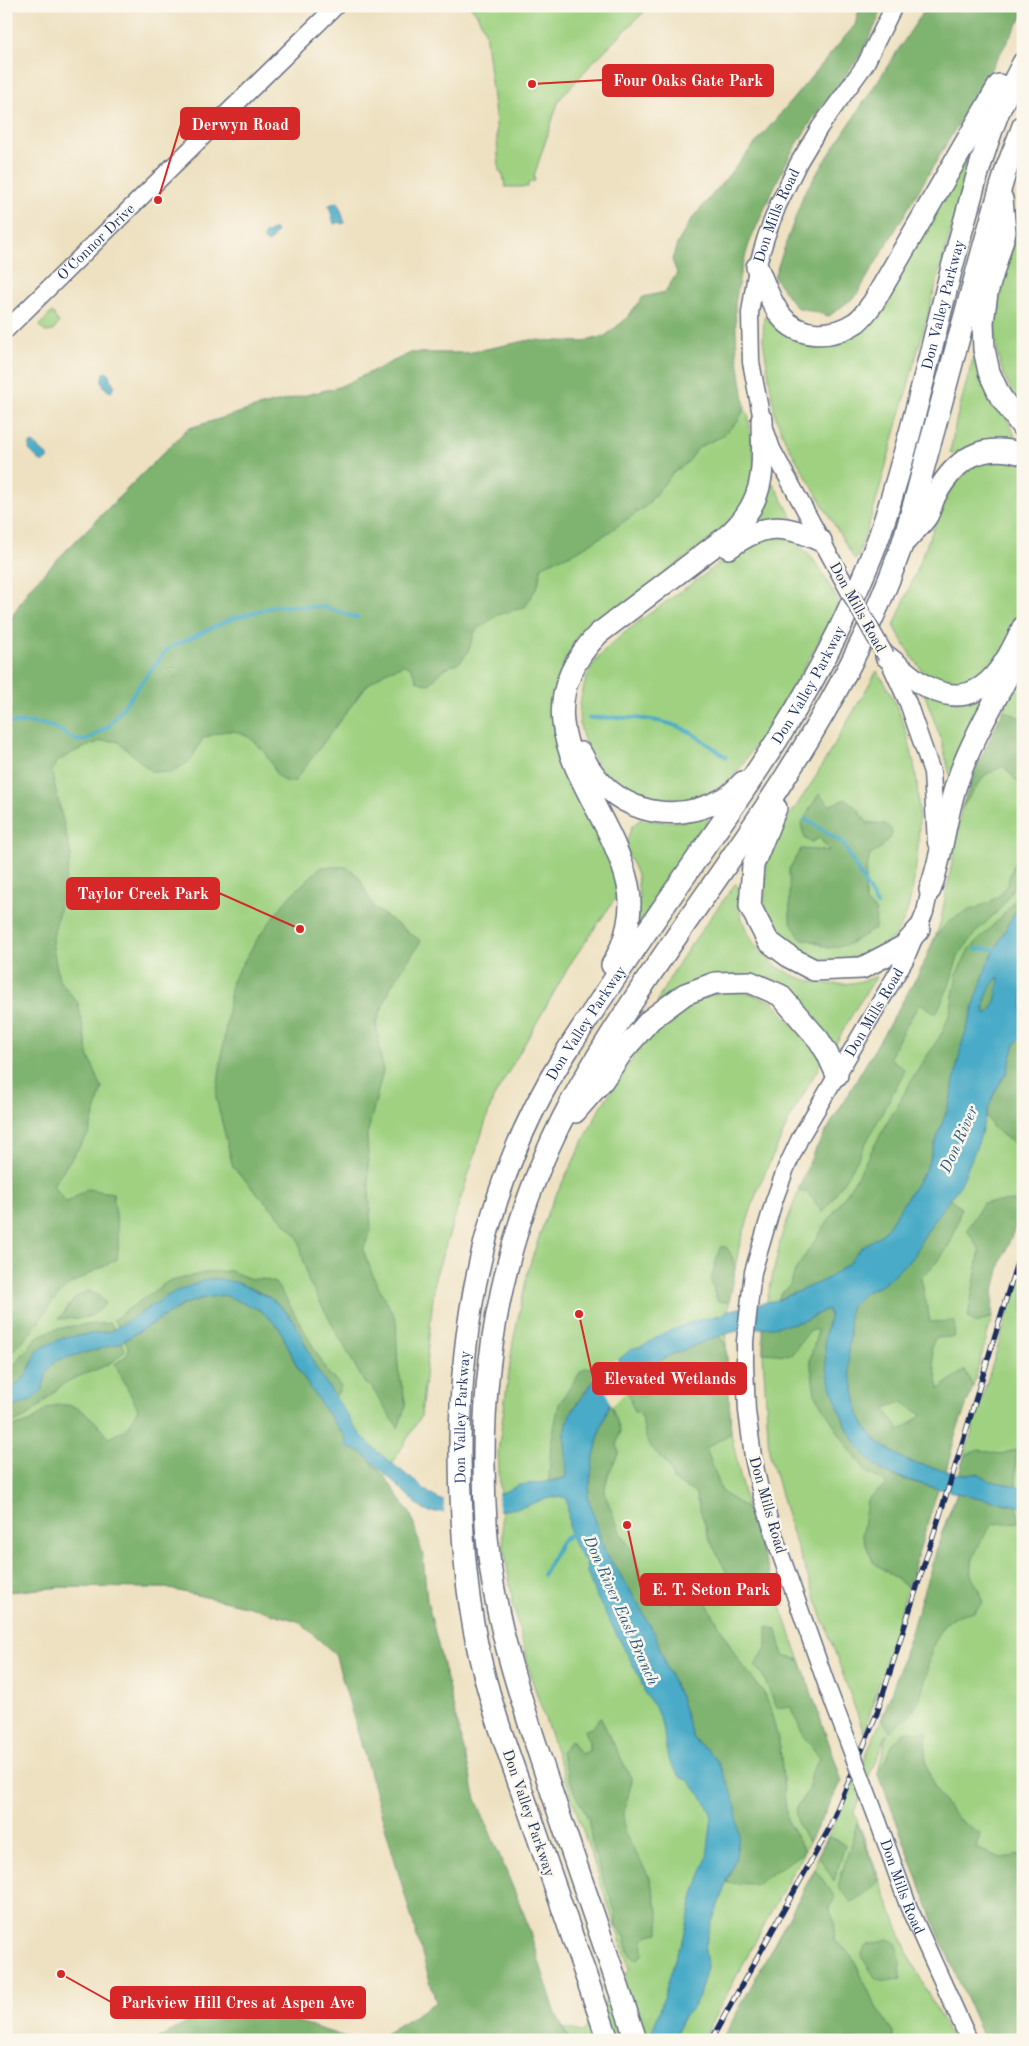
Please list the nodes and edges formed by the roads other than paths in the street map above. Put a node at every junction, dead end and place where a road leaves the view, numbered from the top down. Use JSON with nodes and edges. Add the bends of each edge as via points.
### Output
{"nodes":[{"id":1,"x":336,"y":6,"type":"edge"},
{"id":2,"x":894,"y":6,"type":"edge"},
{"id":3,"x":1023,"y":59,"type":"edge"},
{"id":4,"x":1023,"y":63,"type":"edge"},
{"id":5,"x":1023,"y":126,"type":"edge"},
{"id":6,"x":1002,"y":186,"type":"junction"},
{"id":7,"x":757,"y":267,"type":"junction"},
{"id":8,"x":6,"y":330,"type":"edge"},
{"id":9,"x":762,"y":420,"type":"junction"},
{"id":10,"x":1023,"y":428,"type":"edge"},
{"id":11,"x":1023,"y":454,"type":"edge"},
{"id":12,"x":821,"y":541,"type":"junction"},
{"id":13,"x":902,"y":546,"type":"junction"},
{"id":14,"x":1023,"y":627,"type":"edge"},
{"id":15,"x":1023,"y":646,"type":"edge"},
{"id":16,"x":886,"y":656,"type":"junction"},
{"id":17,"x":762,"y":766,"type":"junction"},
{"id":18,"x":792,"y":770,"type":"junction"},
{"id":19,"x":930,"y":890,"type":"junction"},
{"id":20,"x":919,"y":929,"type":"junction"},
{"id":21,"x":563,"y":1058,"type":"junction"},
{"id":22,"x":836,"y":1075,"type":"junction"},
{"id":23,"x":556,"y":1132,"type":"junction"},
{"id":24,"x":608,"y":2040,"type":"edge"},
{"id":25,"x":636,"y":2040,"type":"edge"},
{"id":26,"x":968,"y":2040,"type":"edge"}],
"edges":[{"from":1,"to":8,"type":"main road","name":"O'Connor Drive"},
{"from":2,"to":7,"type":"main road","name":"Don Mills Road","via":[[865,65],[820,126],[799,162],[772,221]]},
{"from":3,"to":7,"type":"highway","via":[[996,88],[873,303],[857,322],[834,333],[809,334],[789,325],[780,315]]},
{"from":4,"to":17,"type":"highway","name":"Don Valley Parkway","via":[[1001,106],[984,155],[904,450],[866,572],[813,680]]},
{"from":5,"to":6,"type":"highway","name":"Don Valley Parkway"},
{"from":6,"to":10,"type":"highway","via":[[1005,232],[987,293],[982,322],[984,349],[989,372],[1000,396]]},
{"from":6,"to":13,"type":"highway","name":"Don Valley Parkway"},
{"from":7,"to":9,"type":"main road","name":"Don Mills Road","via":[[750,313],[751,362]]},
{"from":9,"to":12,"type":"main road","name":"Don Mills Road","via":[[772,449]]},
{"from":9,"to":21,"type":"highway","via":[[760,485],[752,509],[726,537],[598,634],[573,665],[568,681],[564,732],[578,773],[622,863],[629,909],[620,951],[589,1002]]},
{"from":11,"to":13,"type":"highway","via":[[1006,449],[970,456],[945,480],[927,515]]},
{"from":12,"to":16,"type":"main road","name":"Don Mills Road","bridge":true},
{"from":12,"to":17,"type":"highway","via":[[802,532],[778,527],[750,533],[607,638],[581,673],[573,700],[574,733],[581,752],[600,782],[617,798],[636,807],[662,813],[695,810],[727,797]]},
{"from":13,"to":18,"type":"highway","name":"Don Valley Parkway","via":[[853,660]]},
{"from":14,"to":16,"type":"highway","via":[[1003,668],[974,691],[958,695],[929,688]]},
{"from":15,"to":19,"type":"highway","via":[[957,781]]},
{"from":16,"to":19,"type":"main road","name":"Don Mills Road","via":[[908,703],[932,772],[936,829]]},
{"from":17,"to":21,"type":"highway","name":"Don Valley Parkway"},
{"from":18,"to":20,"type":"highway","via":[[753,865],[750,906],[768,941],[790,958],[814,970],[862,968],[904,946]]},
{"from":18,"to":23,"type":"highway","name":"Don Valley Parkway","via":[[610,1036]]},
{"from":19,"to":20,"type":"main road","name":"Don Mills Road"},
{"from":20,"to":22,"type":"main road","name":"Don Mills Road","via":[[905,960]]},
{"from":21,"to":24,"type":"highway","name":"Don Valley Parkway","via":[[508,1164],[487,1236],[470,1306],[461,1378],[458,1461],[463,1541],[478,1648],[504,1740]]},
{"from":22,"to":23,"type":"highway","via":[[819,1040],[780,995],[750,982],[715,983],[685,994],[650,1020],[603,1080]]},
{"from":22,"to":26,"type":"main road","name":"Don Mills Road","bridge":true,"via":[[786,1168],[753,1272],[745,1341],[747,1411],[753,1457],[761,1494],[909,1908]]},
{"from":23,"to":25,"type":"highway","name":"Don Valley Parkway","via":[[521,1220],[495,1318],[485,1405],[488,1540],[513,1670]]}]}
